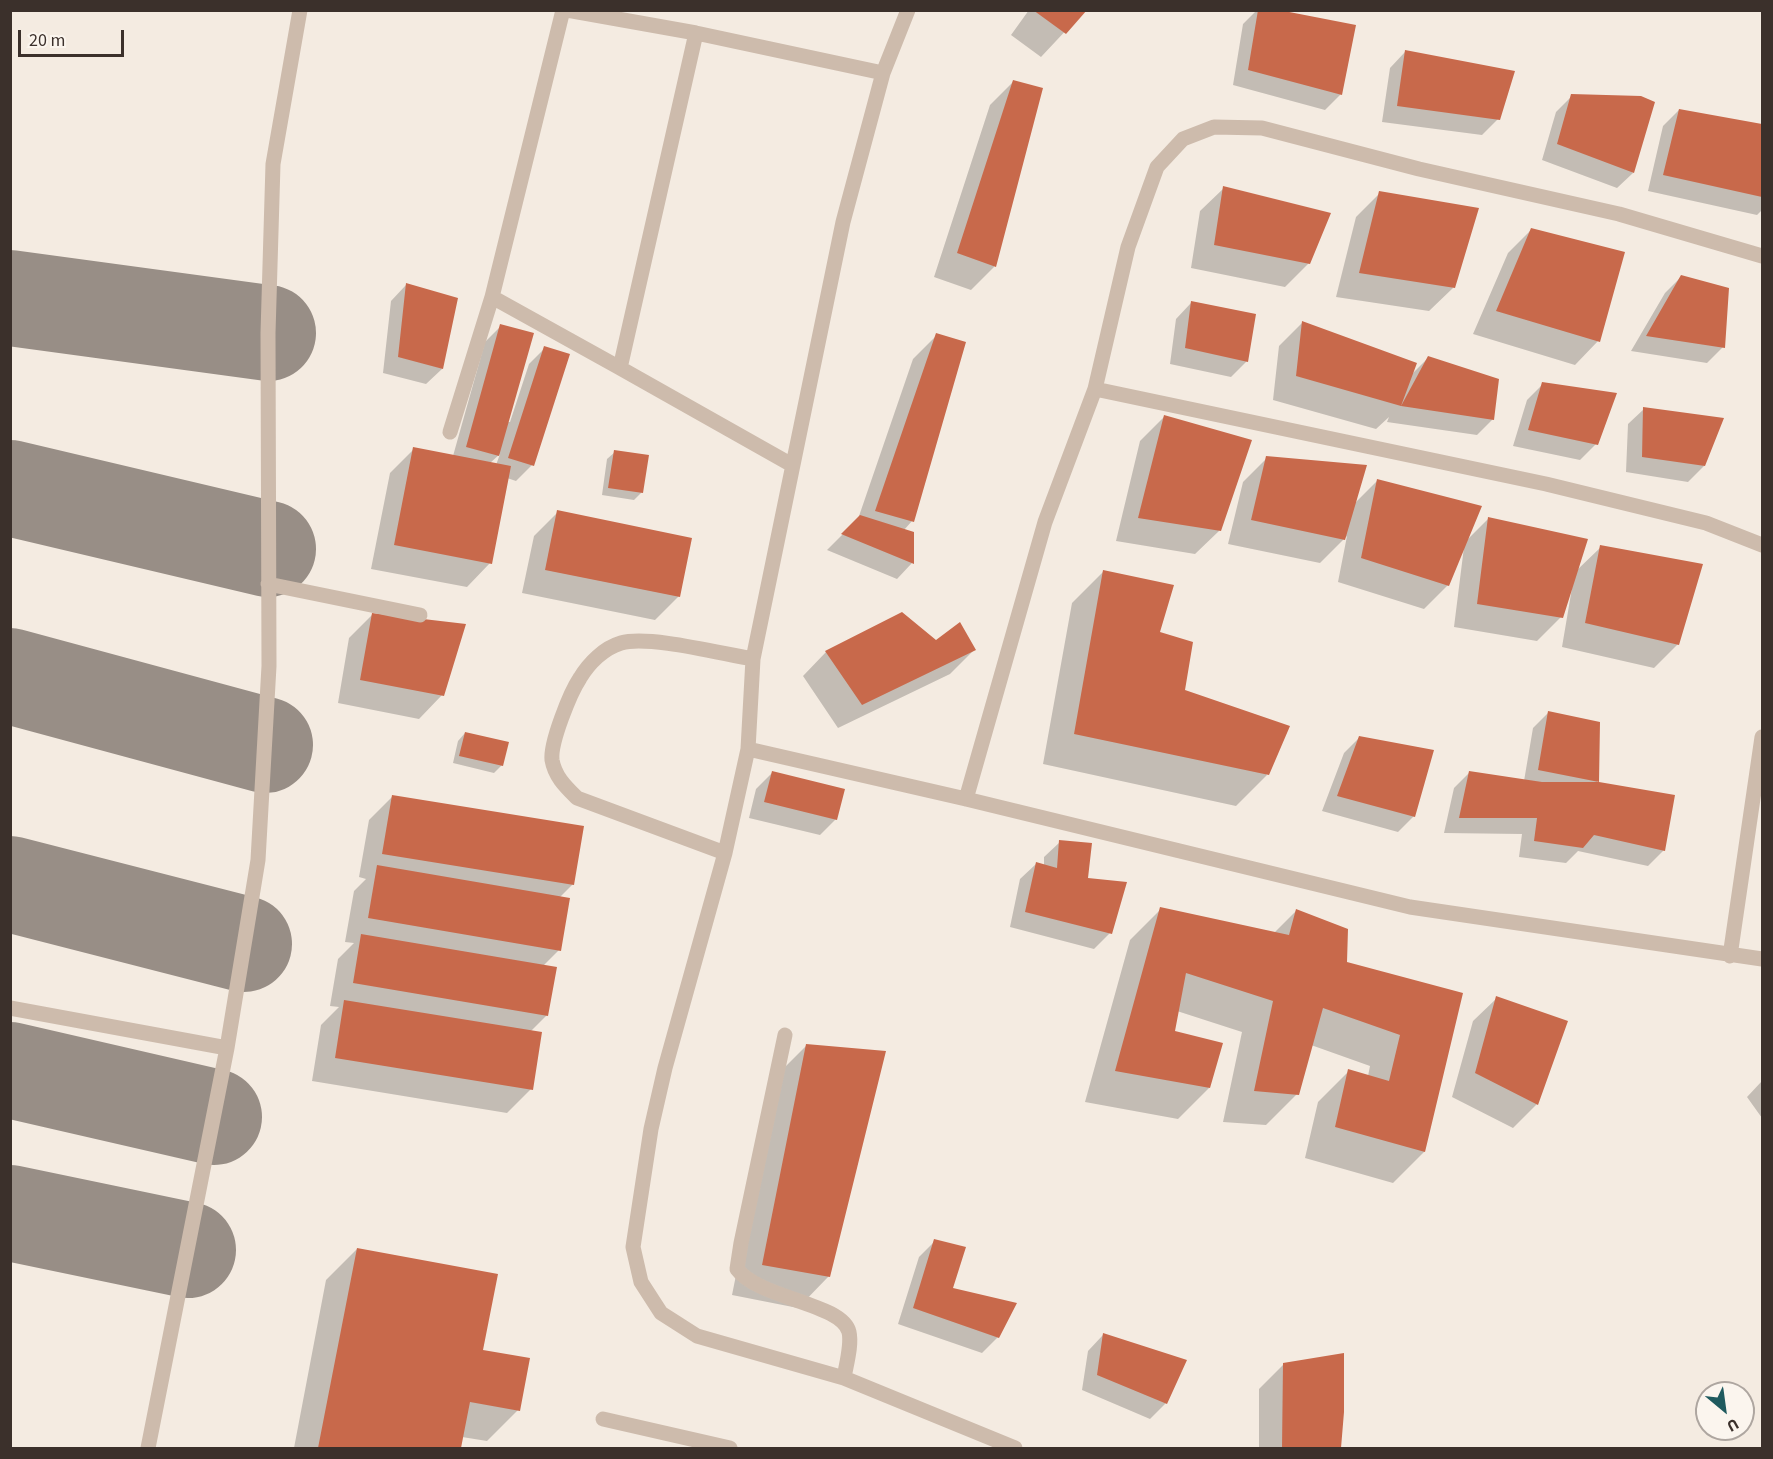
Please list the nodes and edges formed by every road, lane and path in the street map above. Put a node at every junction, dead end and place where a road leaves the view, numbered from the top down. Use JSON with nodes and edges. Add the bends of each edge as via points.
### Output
{"nodes":[{"id":1,"x":300,"y":10,"type":"edge"},
{"id":2,"x":565,"y":10,"type":"edge"},
{"id":3,"x":909,"y":10,"type":"edge"},
{"id":4,"x":696,"y":33,"type":"junction"},
{"id":5,"x":884,"y":73,"type":"junction"},
{"id":6,"x":1762,"y":256,"type":"edge"},
{"id":7,"x":492,"y":297,"type":"junction"},
{"id":8,"x":620,"y":368,"type":"junction"},
{"id":9,"x":1095,"y":389,"type":"junction"},
{"id":10,"x":450,"y":432,"type":"dead end"},
{"id":11,"x":792,"y":465,"type":"junction"},
{"id":12,"x":1762,"y":545,"type":"edge"},
{"id":13,"x":268,"y":584,"type":"junction"},
{"id":14,"x":420,"y":615,"type":"dead end"},
{"id":15,"x":753,"y":659,"type":"junction"},
{"id":16,"x":1762,"y":738,"type":"edge"},
{"id":17,"x":748,"y":749,"type":"junction"},
{"id":18,"x":966,"y":799,"type":"junction"},
{"id":19,"x":725,"y":853,"type":"junction"},
{"id":20,"x":1730,"y":956,"type":"junction"},
{"id":21,"x":1762,"y":959,"type":"edge"},
{"id":22,"x":10,"y":1008,"type":"edge"},
{"id":23,"x":785,"y":1035,"type":"dead end"},
{"id":24,"x":227,"y":1047,"type":"junction"},
{"id":25,"x":844,"y":1378,"type":"junction"},
{"id":26,"x":603,"y":1419,"type":"dead end"},
{"id":27,"x":148,"y":1449,"type":"edge"},
{"id":28,"x":730,"y":1449,"type":"edge"},
{"id":29,"x":1015,"y":1449,"type":"edge"}],
"edges":[{"from":1,"to":13,"type":"lane","via":[[273,164]]},
{"from":2,"to":4,"type":"lane"},
{"from":2,"to":7,"type":"lane"},
{"from":3,"to":5,"type":"lane"},
{"from":4,"to":5,"type":"lane"},
{"from":4,"to":8,"type":"lane"},
{"from":5,"to":11,"type":"lane","via":[[843,222]]},
{"from":6,"to":9,"type":"lane","via":[[1619,214],[1419,169],[1262,128],[1214,127],[1183,139],[1157,167],[1128,247]]},
{"from":7,"to":8,"type":"lane"},
{"from":7,"to":10,"type":"lane"},
{"from":8,"to":11,"type":"lane"},
{"from":9,"to":12,"type":"lane","via":[[1546,484],[1706,523]]},
{"from":9,"to":18,"type":"lane","via":[[1045,522]]},
{"from":11,"to":15,"type":"lane"},
{"from":13,"to":14,"type":"lane"},
{"from":13,"to":24,"type":"lane","via":[[269,666],[258,860]]},
{"from":15,"to":17,"type":"lane"},
{"from":15,"to":19,"type":"lane","via":[[666,643],[622,642],[602,652],[580,678],[558,730],[552,759],[559,780],[577,798]]},
{"from":16,"to":20,"type":"lane"},
{"from":17,"to":18,"type":"lane"},
{"from":17,"to":19,"type":"lane"},
{"from":18,"to":20,"type":"lane","via":[[1410,907]]},
{"from":19,"to":25,"type":"lane","via":[[665,1068],[651,1129],[633,1247],[641,1282],[661,1313],[697,1336]]},
{"from":20,"to":21,"type":"lane"},
{"from":22,"to":24,"type":"lane"},
{"from":23,"to":25,"type":"lane","via":[[737,1269],[752,1284],[840,1317],[849,1331]]},
{"from":24,"to":27,"type":"lane"},
{"from":25,"to":29,"type":"lane"},
{"from":26,"to":28,"type":"lane"}]}
